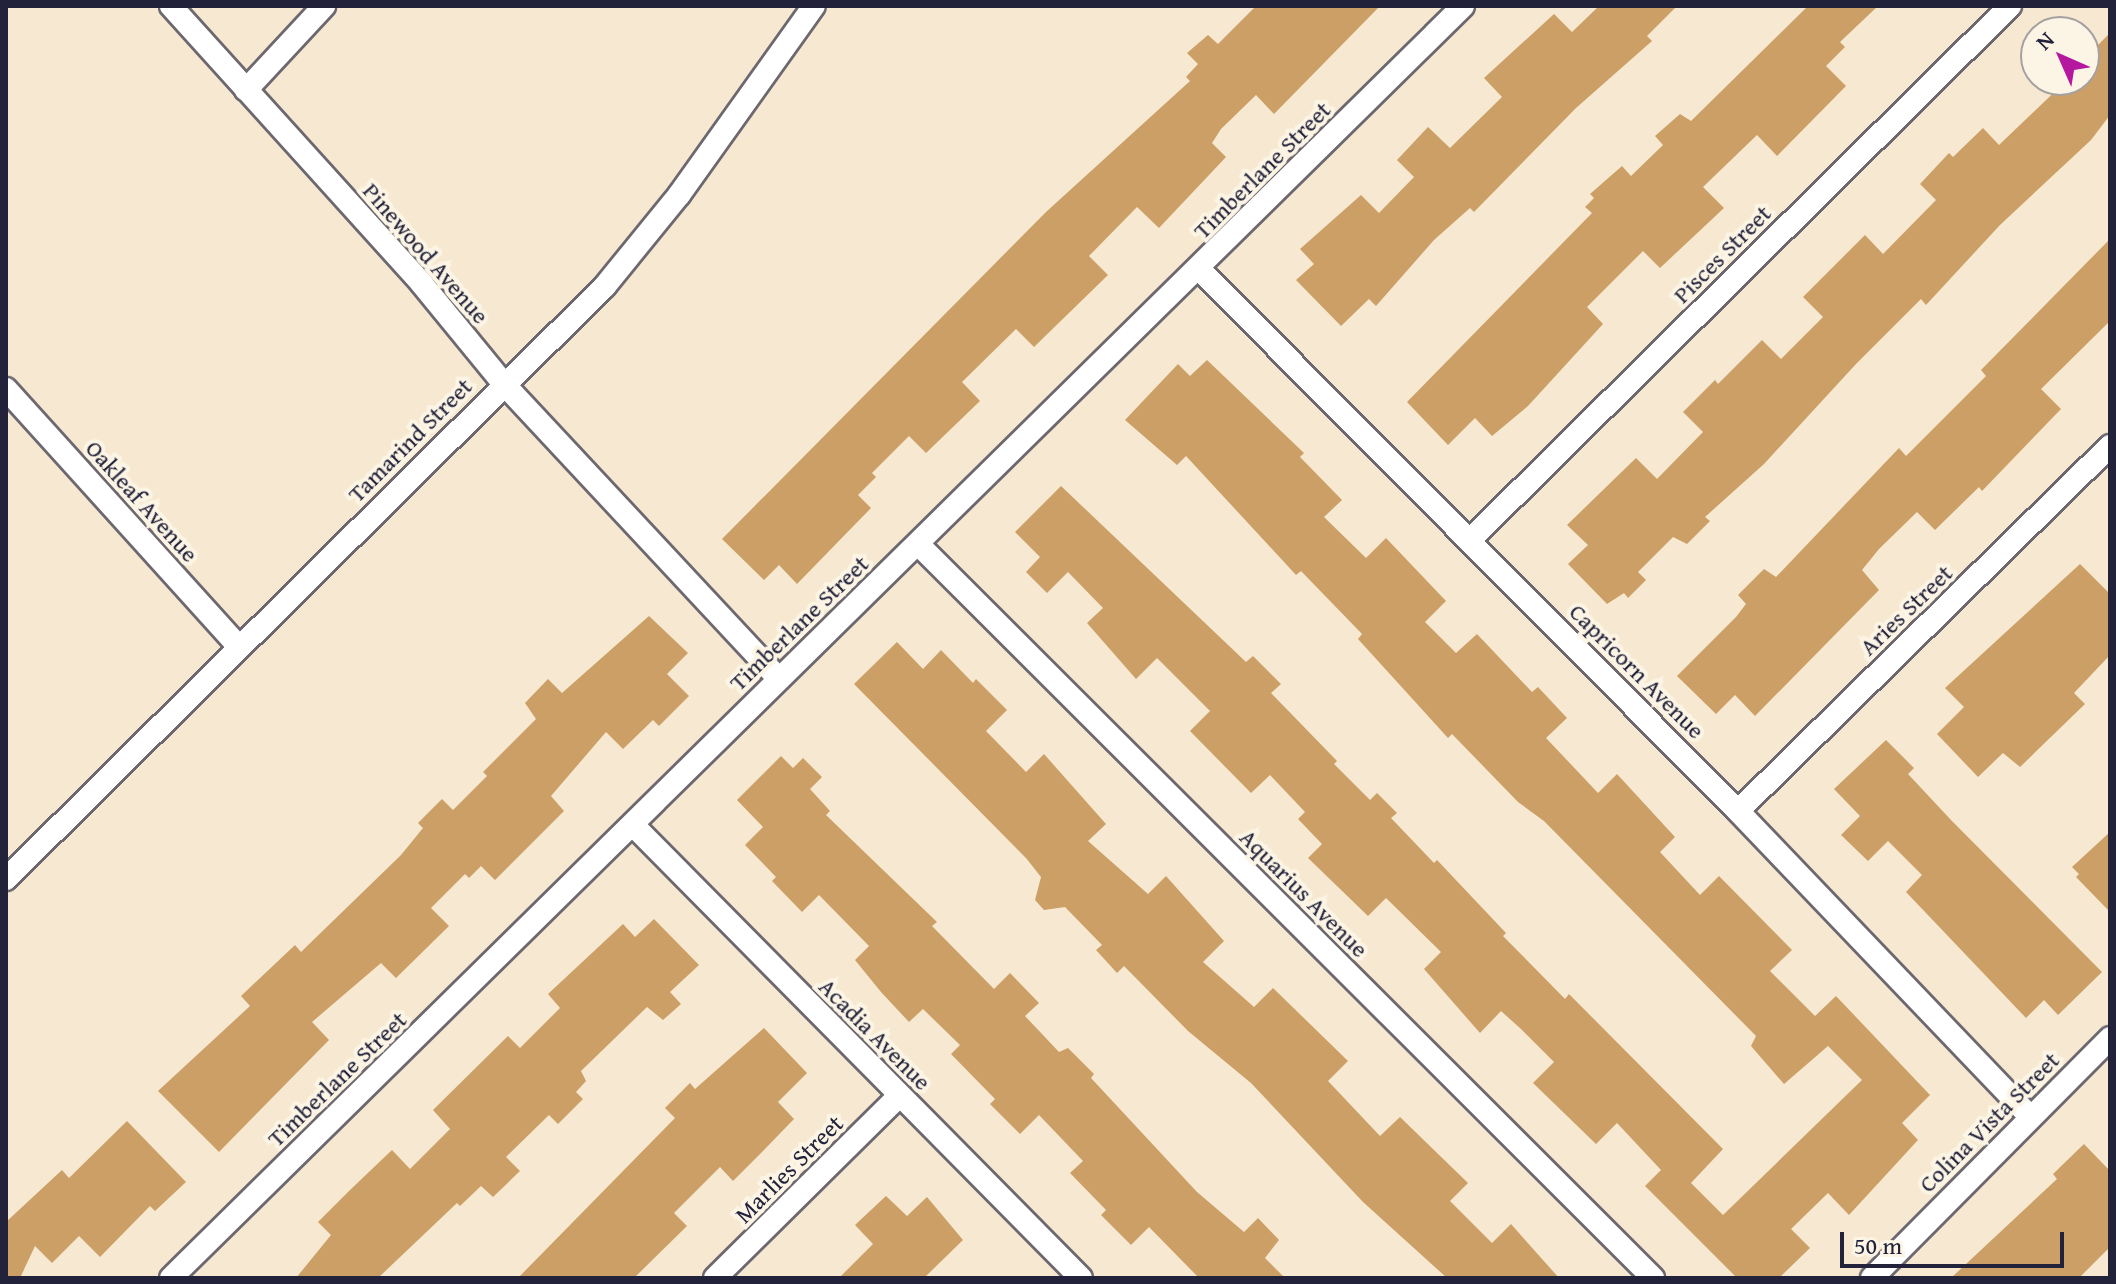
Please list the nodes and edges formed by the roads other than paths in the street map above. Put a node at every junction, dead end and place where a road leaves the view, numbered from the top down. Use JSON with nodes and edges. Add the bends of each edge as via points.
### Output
{"nodes":[{"id":1,"x":171,"y":6,"type":"edge"},
{"id":2,"x":324,"y":6,"type":"edge"},
{"id":3,"x":814,"y":6,"type":"edge"},
{"id":4,"x":1463,"y":6,"type":"edge"},
{"id":5,"x":2010,"y":6,"type":"edge"},
{"id":6,"x":246,"y":90,"type":"junction"},
{"id":7,"x":1199,"y":269,"type":"junction"},
{"id":8,"x":503,"y":383,"type":"junction"},
{"id":9,"x":6,"y":389,"type":"edge"},
{"id":10,"x":2110,"y":446,"type":"edge"},
{"id":11,"x":1471,"y":539,"type":"junction"},
{"id":12,"x":918,"y":544,"type":"junction"},
{"id":13,"x":239,"y":647,"type":"junction"},
{"id":14,"x":778,"y":678,"type":"junction"},
{"id":15,"x":1738,"y":811,"type":"junction"},
{"id":16,"x":633,"y":825,"type":"junction"},
{"id":17,"x":6,"y":879,"type":"edge"},
{"id":18,"x":2110,"y":1038,"type":"edge"},
{"id":19,"x":899,"y":1096,"type":"junction"},
{"id":20,"x":2030,"y":1117,"type":"junction"},
{"id":21,"x":171,"y":1278,"type":"edge"},
{"id":22,"x":715,"y":1278,"type":"edge"},
{"id":23,"x":1081,"y":1278,"type":"edge"},
{"id":24,"x":1653,"y":1278,"type":"edge"},
{"id":25,"x":1872,"y":1278,"type":"edge"}],
"edges":[{"from":1,"to":6,"type":"street","name":"Pinewood Avenue"},
{"from":2,"to":6,"type":"street"},
{"from":3,"to":8,"type":"street","name":"Tamarind Street","via":[[695,174],[605,286]]},
{"from":4,"to":7,"type":"street","name":"Timberlane Street"},
{"from":5,"to":11,"type":"street","name":"Pisces Street"},
{"from":6,"to":8,"type":"street","name":"Pinewood Avenue","via":[[422,284]]},
{"from":7,"to":11,"type":"street","name":"Capricorn Avenue"},
{"from":7,"to":12,"type":"street","name":"Timberlane Street"},
{"from":8,"to":13,"type":"street","name":"Tamarind Street"},
{"from":8,"to":14,"type":"street","name":"Pinewood Avenue"},
{"from":9,"to":13,"type":"street","name":"Oakleaf Avenue"},
{"from":10,"to":15,"type":"street","name":"Aries Street"},
{"from":11,"to":15,"type":"street","name":"Capricorn Avenue"},
{"from":12,"to":14,"type":"street","name":"Timberlane Street"},
{"from":12,"to":24,"type":"street","name":"Aquarius Avenue"},
{"from":13,"to":17,"type":"street","name":"Tamarind Street"},
{"from":14,"to":16,"type":"street","name":"Timberlane Street"},
{"from":15,"to":20,"type":"street","name":"Capricorn Avenue"},
{"from":16,"to":19,"type":"street","name":"Acadia Avenue"},
{"from":16,"to":21,"type":"street","name":"Timberlane Street"},
{"from":18,"to":20,"type":"street","name":"Colina Vista Street"},
{"from":19,"to":22,"type":"street","name":"Marlies Street"},
{"from":19,"to":23,"type":"street","name":"Acadia Avenue"},
{"from":20,"to":25,"type":"street","name":"Colina Vista Street"}]}
